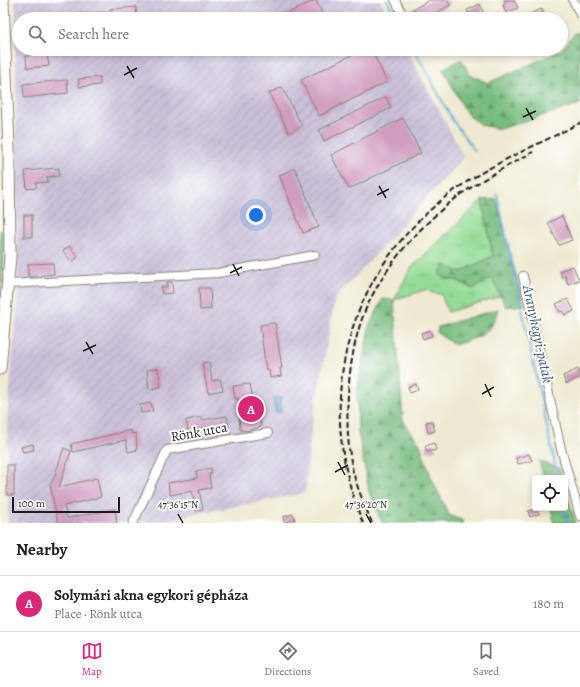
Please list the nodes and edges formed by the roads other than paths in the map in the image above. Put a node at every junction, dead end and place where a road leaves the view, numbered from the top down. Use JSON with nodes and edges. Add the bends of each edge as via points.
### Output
{"nodes":[{"id":1,"x":3,"y":0,"type":"edge"},
{"id":2,"x":395,"y":0,"type":"edge"},
{"id":3,"x":573,"y":0,"type":"edge"},
{"id":4,"x":401,"y":12,"type":"edge"},
{"id":5,"x":580,"y":14,"type":"edge"},
{"id":6,"x":315,"y":255,"type":"dead end"},
{"id":7,"x":523,"y":276,"type":"dead end"},
{"id":8,"x":8,"y":284,"type":"junction"},
{"id":9,"x":0,"y":369,"type":"edge"},
{"id":10,"x":268,"y":433,"type":"dead end"},
{"id":11,"x":580,"y":516,"type":"edge"},
{"id":12,"x":133,"y":523,"type":"edge"}],
"edges":[{"from":1,"to":8,"type":"main road","via":[[9,148]]},
{"from":2,"to":4,"type":"street"},
{"from":3,"to":5,"type":"street"},
{"from":6,"to":8,"type":"street","via":[[218,273]]},
{"from":7,"to":11,"type":"street","via":[[561,450]]},
{"from":8,"to":9,"type":"main road"},
{"from":10,"to":12,"type":"street","name":"Rönk utca","via":[[167,450]]}]}
